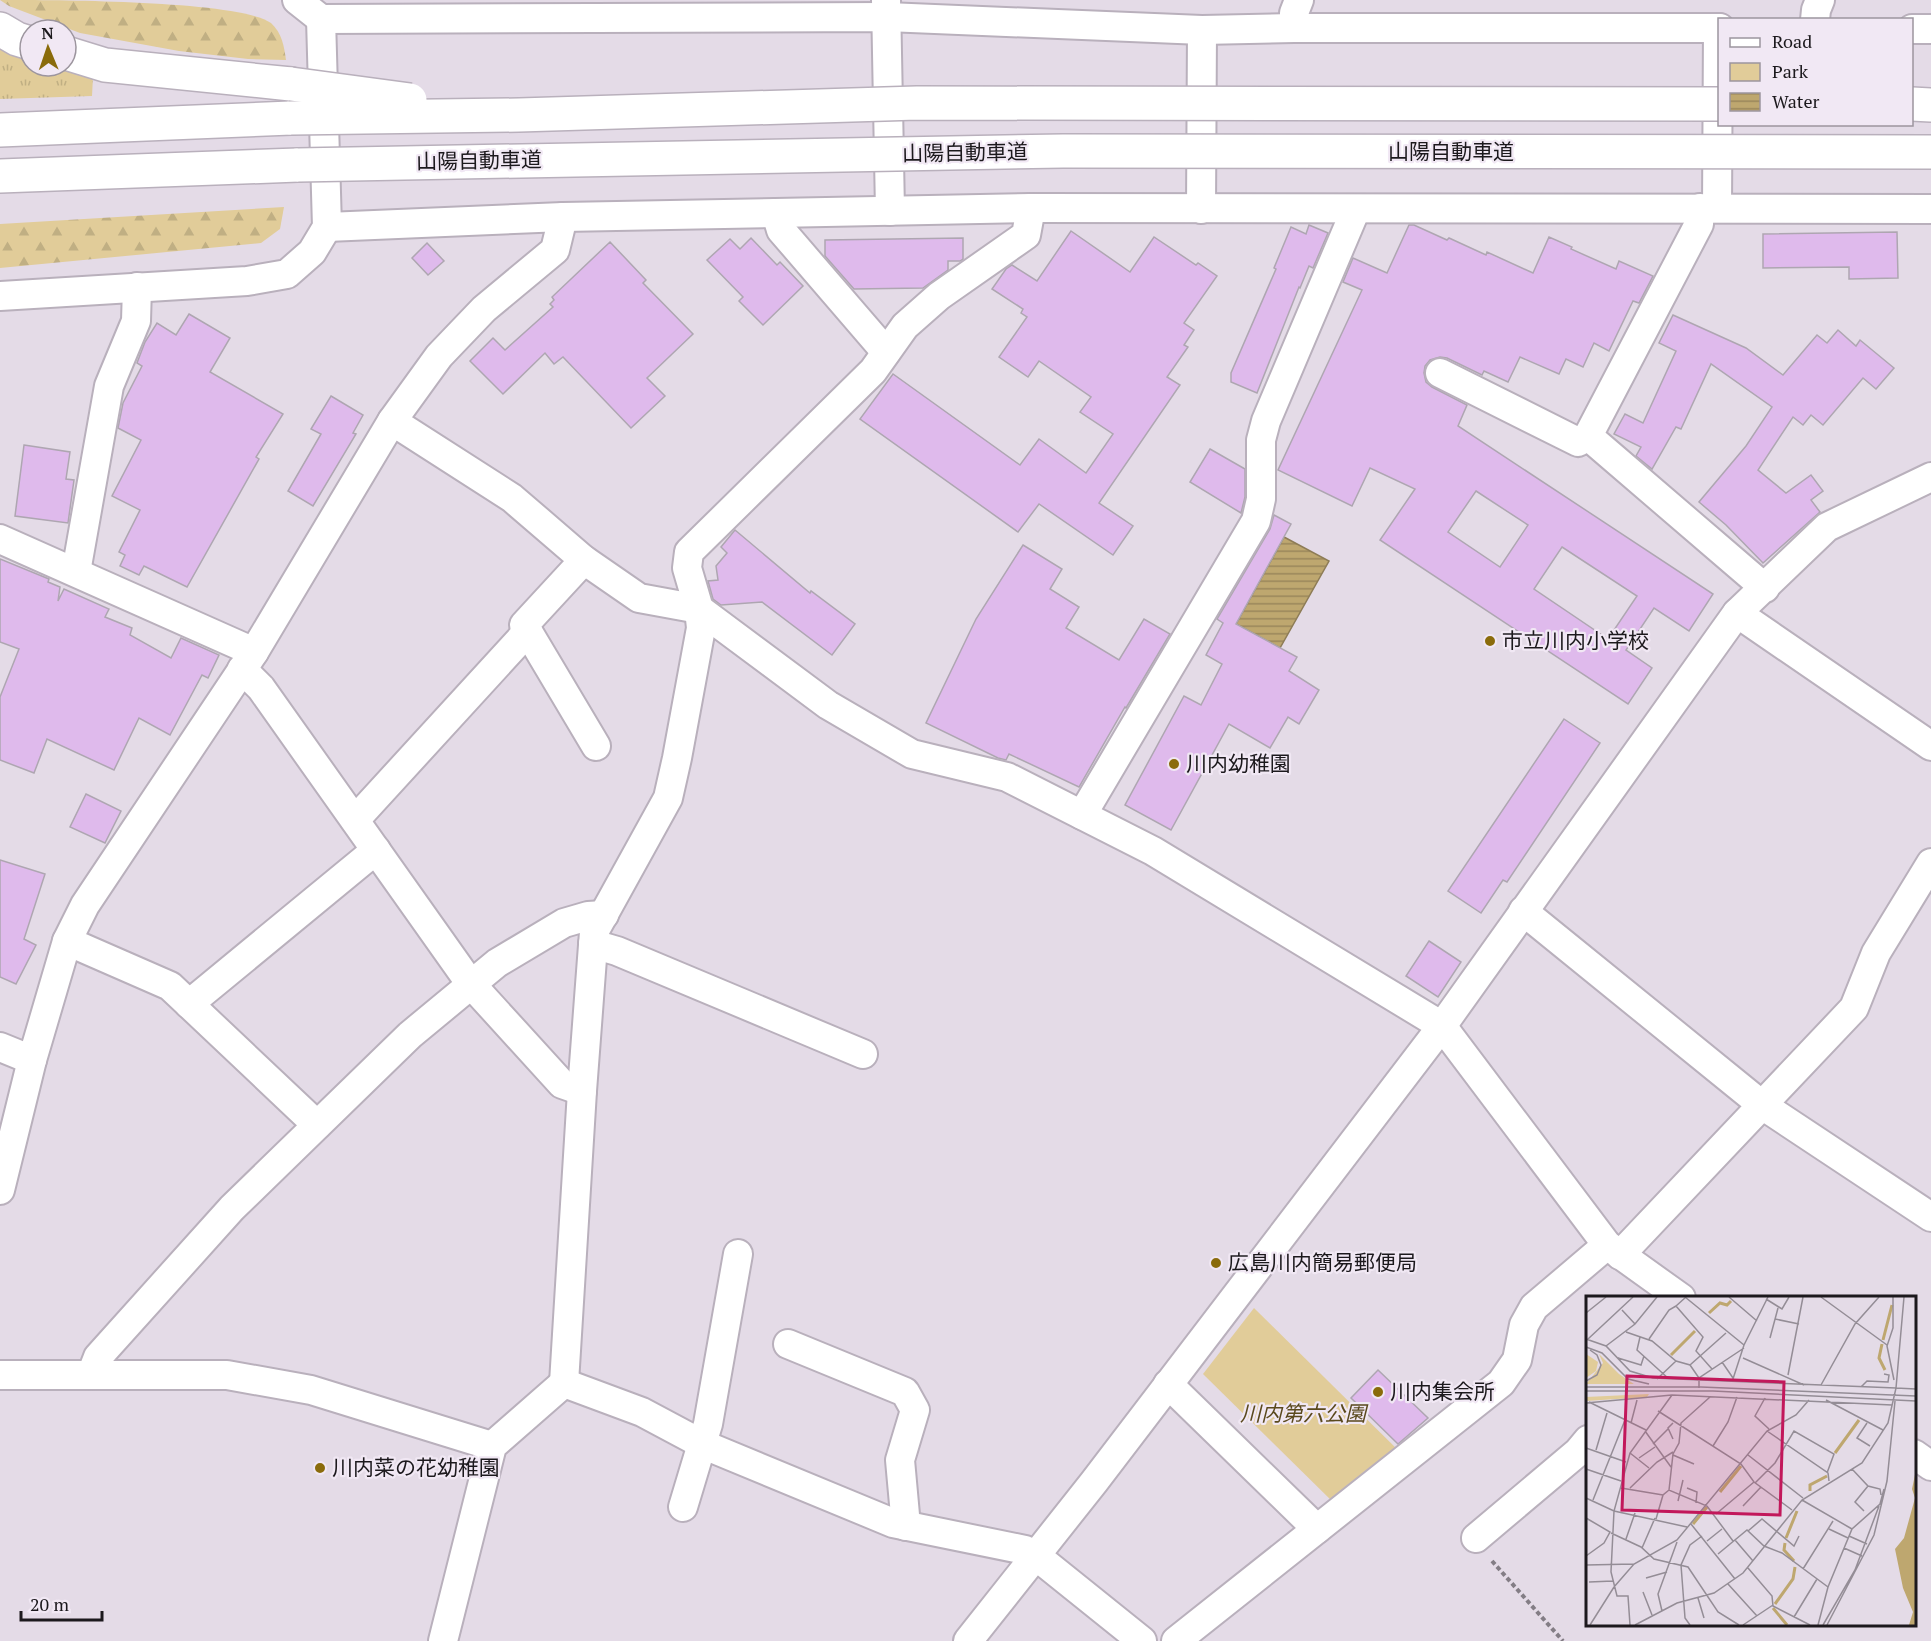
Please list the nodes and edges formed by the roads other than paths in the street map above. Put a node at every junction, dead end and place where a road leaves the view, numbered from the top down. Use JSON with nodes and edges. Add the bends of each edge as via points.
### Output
{"nodes":[{"id":1,"x":297,"y":0,"type":"edge"},
{"id":2,"x":1299,"y":0,"type":"edge"},
{"id":3,"x":1820,"y":0,"type":"edge"},
{"id":4,"x":887,"y":8,"type":"edge"},
{"id":5,"x":369,"y":9,"type":"edge"},
{"id":6,"x":515,"y":9,"type":"edge"},
{"id":7,"x":1815,"y":18,"type":"edge"},
{"id":8,"x":321,"y":19,"type":"junction"},
{"id":9,"x":1294,"y":28,"type":"junction"},
{"id":10,"x":1718,"y":28,"type":"edge"},
{"id":11,"x":0,"y":29,"type":"edge"},
{"id":12,"x":1913,"y":29,"type":"edge"},
{"id":13,"x":1931,"y":29,"type":"edge"},
{"id":14,"x":1202,"y":30,"type":"junction"},
{"id":15,"x":18,"y":39,"type":"edge"},
{"id":16,"x":1718,"y":46,"type":"edge"},
{"id":17,"x":78,"y":57,"type":"edge"},
{"id":18,"x":1718,"y":104,"type":"edge"},
{"id":19,"x":1913,"y":105,"type":"edge"},
{"id":20,"x":1931,"y":105,"type":"edge"},
{"id":21,"x":519,"y":115,"type":"junction"},
{"id":22,"x":0,"y":130,"type":"edge"},
{"id":23,"x":1931,"y":152,"type":"edge"},
{"id":24,"x":145,"y":170,"type":"junction"},
{"id":25,"x":0,"y":176,"type":"edge"},
{"id":26,"x":0,"y":184,"type":"edge"},
{"id":27,"x":1031,"y":208,"type":"junction"},
{"id":28,"x":1201,"y":208,"type":"junction"},
{"id":29,"x":1356,"y":208,"type":"junction"},
{"id":30,"x":1709,"y":208,"type":"junction"},
{"id":31,"x":1931,"y":209,"type":"edge"},
{"id":32,"x":890,"y":211,"type":"junction"},
{"id":33,"x":776,"y":213,"type":"junction"},
{"id":34,"x":563,"y":217,"type":"junction"},
{"id":35,"x":327,"y":226,"type":"junction"},
{"id":36,"x":137,"y":288,"type":"junction"},
{"id":37,"x":0,"y":296,"type":"edge"},
{"id":38,"x":886,"y":352,"type":"junction"},
{"id":39,"x":1440,"y":373,"type":"dead end"},
{"id":40,"x":392,"y":421,"type":"junction"},
{"id":41,"x":1588,"y":436,"type":"junction"},
{"id":42,"x":1931,"y":477,"type":"edge"},
{"id":43,"x":0,"y":539,"type":"edge"},
{"id":44,"x":584,"y":560,"type":"junction"},
{"id":45,"x":76,"y":572,"type":"junction"},
{"id":46,"x":1765,"y":588,"type":"junction"},
{"id":47,"x":699,"y":609,"type":"junction"},
{"id":48,"x":1737,"y":613,"type":"junction"},
{"id":49,"x":528,"y":631,"type":"junction"},
{"id":50,"x":248,"y":660,"type":"junction"},
{"id":51,"x":596,"y":746,"type":"dead end"},
{"id":52,"x":1931,"y":746,"type":"edge"},
{"id":53,"x":1082,"y":815,"type":"junction"},
{"id":54,"x":355,"y":820,"type":"junction"},
{"id":55,"x":376,"y":850,"type":"junction"},
{"id":56,"x":1931,"y":863,"type":"edge"},
{"id":57,"x":1523,"y":911,"type":"junction"},
{"id":58,"x":604,"y":915,"type":"junction"},
{"id":59,"x":67,"y":941,"type":"junction"},
{"id":60,"x":593,"y":944,"type":"junction"},
{"id":61,"x":470,"y":983,"type":"junction"},
{"id":62,"x":189,"y":1004,"type":"junction"},
{"id":63,"x":1442,"y":1026,"type":"junction"},
{"id":64,"x":0,"y":1047,"type":"edge"},
{"id":65,"x":863,"y":1054,"type":"dead end"},
{"id":66,"x":32,"y":1060,"type":"junction"},
{"id":67,"x":582,"y":1091,"type":"junction"},
{"id":68,"x":1762,"y":1105,"type":"junction"},
{"id":69,"x":317,"y":1125,"type":"junction"},
{"id":70,"x":0,"y":1190,"type":"edge"},
{"id":71,"x":1931,"y":1217,"type":"edge"},
{"id":72,"x":1613,"y":1250,"type":"junction"},
{"id":73,"x":738,"y":1254,"type":"dead end"},
{"id":74,"x":1678,"y":1296,"type":"edge"},
{"id":75,"x":788,"y":1344,"type":"dead end"},
{"id":76,"x":0,"y":1375,"type":"edge"},
{"id":77,"x":91,"y":1375,"type":"junction"},
{"id":78,"x":564,"y":1383,"type":"junction"},
{"id":79,"x":1168,"y":1384,"type":"junction"},
{"id":80,"x":1586,"y":1441,"type":"edge"},
{"id":81,"x":702,"y":1444,"type":"junction"},
{"id":82,"x":492,"y":1446,"type":"junction"},
{"id":83,"x":1916,"y":1455,"type":"edge"},
{"id":84,"x":1931,"y":1466,"type":"edge"},
{"id":85,"x":684,"y":1507,"type":"dead end"},
{"id":86,"x":906,"y":1526,"type":"junction"},
{"id":87,"x":1317,"y":1529,"type":"junction"},
{"id":88,"x":1476,"y":1538,"type":"road end"},
{"id":89,"x":1035,"y":1555,"type":"junction"},
{"id":90,"x":443,"y":1641,"type":"edge"},
{"id":91,"x":968,"y":1641,"type":"edge"},
{"id":92,"x":1142,"y":1641,"type":"edge"},
{"id":93,"x":1176,"y":1641,"type":"edge"}],
"edges":[{"from":1,"to":8,"type":"street"},
{"from":2,"to":9,"type":"street"},
{"from":3,"to":7,"type":"street"},
{"from":4,"to":6,"type":"street"},
{"from":4,"to":14,"type":"street"},
{"from":4,"to":32,"type":"street"},
{"from":5,"to":6,"type":"street"},
{"from":5,"to":8,"type":"street"},
{"from":8,"to":35,"type":"street"},
{"from":9,"to":10,"type":"street"},
{"from":9,"to":14,"type":"street"},
{"from":11,"to":15,"type":"highway"},
{"from":12,"to":13,"type":"street"},
{"from":14,"to":28,"type":"street"},
{"from":16,"to":30,"type":"street"},
{"from":17,"to":21,"type":"highway","bridge":true,"via":[[105,65],[291,84]]},
{"from":18,"to":21,"type":"highway","bridge":true,"via":[[917,103]]},
{"from":19,"to":20,"type":"highway"},
{"from":21,"to":22,"type":"highway","bridge":true,"via":[[291,118]]},
{"from":23,"to":24,"type":"highway","name":"山陽自動車道","bridge":true,"via":[[1063,151]]},
{"from":24,"to":25,"type":"highway","name":"山陽自動車道"},
{"from":24,"to":26,"type":"highway"},
{"from":27,"to":28,"type":"street"},
{"from":27,"to":32,"type":"street"},
{"from":27,"to":38,"type":"street","via":[[1026,235],[939,296],[905,326]]},
{"from":28,"to":29,"type":"street"},
{"from":29,"to":30,"type":"street"},
{"from":29,"to":53,"type":"street","via":[[1266,421],[1261,440],[1261,499],[1256,521]]},
{"from":30,"to":31,"type":"street"},
{"from":30,"to":41,"type":"street"},
{"from":32,"to":33,"type":"street"},
{"from":33,"to":34,"type":"street"},
{"from":33,"to":38,"type":"street","via":[[781,230]]},
{"from":34,"to":35,"type":"street"},
{"from":34,"to":40,"type":"street","via":[[555,250],[484,309],[439,356]]},
{"from":35,"to":36,"type":"street","via":[[312,252],[287,274],[247,281]]},
{"from":36,"to":37,"type":"street"},
{"from":36,"to":45,"type":"street","via":[[136,321],[109,386]]},
{"from":38,"to":47,"type":"street","via":[[873,371],[689,552],[687,568]]},
{"from":39,"to":41,"type":"street","via":[[1578,441]]},
{"from":40,"to":44,"type":"street","via":[[512,498]]},
{"from":40,"to":50,"type":"street"},
{"from":41,"to":46,"type":"street"},
{"from":42,"to":46,"type":"street","via":[[1827,527]]},
{"from":43,"to":45,"type":"street"},
{"from":44,"to":47,"type":"street","via":[[639,598]]},
{"from":44,"to":49,"type":"street","via":[[524,625]]},
{"from":45,"to":50,"type":"street"},
{"from":46,"to":48,"type":"street"},
{"from":47,"to":53,"type":"street","via":[[828,705],[912,754],[1006,777]]},
{"from":47,"to":58,"type":"street","via":[[701,628],[668,798]]},
{"from":48,"to":52,"type":"street"},
{"from":48,"to":57,"type":"street"},
{"from":49,"to":51,"type":"street"},
{"from":49,"to":54,"type":"street"},
{"from":50,"to":54,"type":"street","via":[[261,688]]},
{"from":50,"to":59,"type":"street","via":[[85,905]]},
{"from":53,"to":63,"type":"street","via":[[1153,851]]},
{"from":54,"to":55,"type":"street"},
{"from":55,"to":61,"type":"street"},
{"from":55,"to":62,"type":"street"},
{"from":56,"to":68,"type":"street","via":[[1876,953],[1854,1008]]},
{"from":57,"to":63,"type":"street"},
{"from":57,"to":68,"type":"street"},
{"from":58,"to":60,"type":"street","via":[[594,932]]},
{"from":58,"to":61,"type":"street","via":[[564,923]]},
{"from":59,"to":62,"type":"street","via":[[170,986]]},
{"from":59,"to":66,"type":"street"},
{"from":60,"to":65,"type":"street"},
{"from":60,"to":67,"type":"street"},
{"from":61,"to":67,"type":"street","via":[[562,1084]]},
{"from":61,"to":69,"type":"street"},
{"from":62,"to":69,"type":"street"},
{"from":63,"to":72,"type":"street"},
{"from":63,"to":79,"type":"street"},
{"from":64,"to":66,"type":"street"},
{"from":66,"to":70,"type":"street"},
{"from":67,"to":78,"type":"street"},
{"from":68,"to":71,"type":"street"},
{"from":68,"to":72,"type":"street"},
{"from":69,"to":77,"type":"street","via":[[232,1208],[98,1357]]},
{"from":72,"to":74,"type":"street"},
{"from":72,"to":87,"type":"street","via":[[1534,1307],[1524,1325],[1517,1360],[1501,1383]]},
{"from":73,"to":81,"type":"street"},
{"from":75,"to":86,"type":"street","via":[[905,1392],[915,1410],[900,1460]]},
{"from":76,"to":77,"type":"street"},
{"from":77,"to":82,"type":"street","via":[[227,1375],[311,1390]]},
{"from":78,"to":81,"type":"street","via":[[642,1412]]},
{"from":78,"to":82,"type":"street"},
{"from":79,"to":87,"type":"street"},
{"from":79,"to":89,"type":"street"},
{"from":80,"to":88,"type":"street"},
{"from":81,"to":85,"type":"street"},
{"from":81,"to":86,"type":"street"},
{"from":82,"to":90,"type":"street"},
{"from":83,"to":84,"type":"street"},
{"from":86,"to":89,"type":"street"},
{"from":87,"to":93,"type":"street"},
{"from":89,"to":91,"type":"street"},
{"from":89,"to":92,"type":"street"}]}
